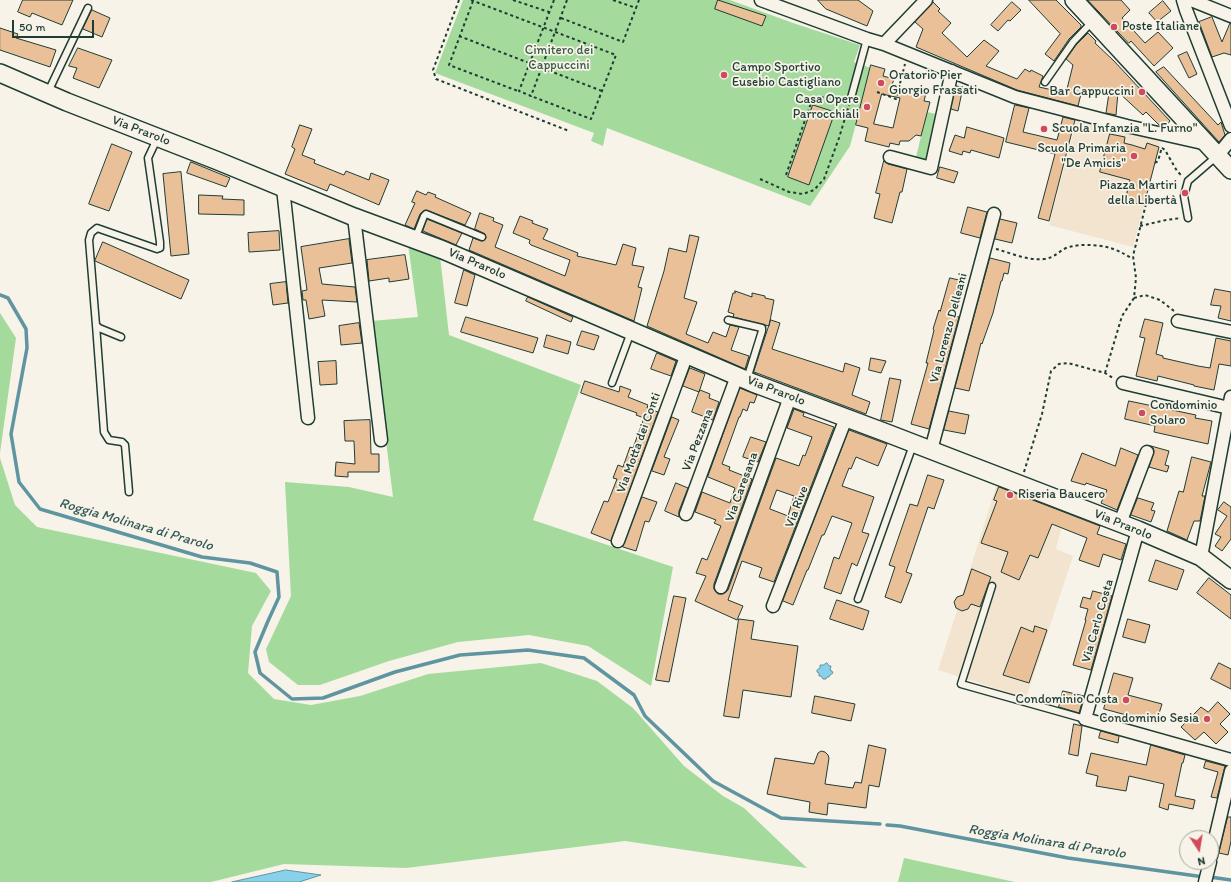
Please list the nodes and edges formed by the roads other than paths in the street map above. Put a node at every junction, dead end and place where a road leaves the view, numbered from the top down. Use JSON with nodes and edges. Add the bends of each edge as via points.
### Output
{"nodes":[{"id":1,"x":761,"y":0,"type":"edge"},
{"id":2,"x":926,"y":0,"type":"edge"},
{"id":3,"x":1074,"y":0,"type":"edge"},
{"id":4,"x":1183,"y":0,"type":"edge"},
{"id":5,"x":1191,"y":0,"type":"edge"},
{"id":6,"x":88,"y":8,"type":"dead end"},
{"id":7,"x":1231,"y":16,"type":"edge"},
{"id":8,"x":1094,"y":21,"type":"junction"},
{"id":9,"x":867,"y":39,"type":"junction"},
{"id":10,"x":884,"y":44,"type":"junction"},
{"id":11,"x":952,"y":71,"type":"junction"},
{"id":12,"x":0,"y":73,"type":"edge"},
{"id":13,"x":1045,"y":82,"type":"dead end"},
{"id":14,"x":47,"y":94,"type":"junction"},
{"id":15,"x":851,"y":98,"type":"road end"},
{"id":16,"x":1231,"y":126,"type":"edge"},
{"id":17,"x":158,"y":138,"type":"junction"},
{"id":18,"x":1231,"y":139,"type":"edge"},
{"id":19,"x":1212,"y":150,"type":"junction"},
{"id":20,"x":890,"y":157,"type":"dead end"},
{"id":21,"x":1231,"y":170,"type":"edge"},
{"id":22,"x":283,"y":188,"type":"junction"},
{"id":23,"x":994,"y":214,"type":"dead end"},
{"id":24,"x":354,"y":217,"type":"junction"},
{"id":25,"x":1188,"y":218,"type":"road end"},
{"id":26,"x":482,"y":237,"type":"dead end"},
{"id":27,"x":415,"y":239,"type":"junction"},
{"id":28,"x":728,"y":320,"type":"dead end"},
{"id":29,"x":1180,"y":321,"type":"road end"},
{"id":30,"x":96,"y":325,"type":"junction"},
{"id":31,"x":632,"y":331,"type":"junction"},
{"id":32,"x":1231,"y":332,"type":"edge"},
{"id":33,"x":121,"y":337,"type":"dead end"},
{"id":34,"x":687,"y":354,"type":"junction"},
{"id":35,"x":742,"y":378,"type":"junction"},
{"id":36,"x":612,"y":383,"type":"dead end"},
{"id":37,"x":1123,"y":383,"type":"road end"},
{"id":38,"x":790,"y":396,"type":"junction"},
{"id":39,"x":1230,"y":402,"type":"edge"},
{"id":40,"x":308,"y":418,"type":"dead end"},
{"id":41,"x":846,"y":418,"type":"junction"},
{"id":42,"x":381,"y":440,"type":"dead end"},
{"id":43,"x":914,"y":443,"type":"junction"},
{"id":44,"x":931,"y":450,"type":"junction"},
{"id":45,"x":1147,"y":452,"type":"dead end"},
{"id":46,"x":129,"y":492,"type":"dead end"},
{"id":47,"x":686,"y":514,"type":"dead end"},
{"id":48,"x":1120,"y":523,"type":"junction"},
{"id":49,"x":1138,"y":530,"type":"junction"},
{"id":50,"x":618,"y":541,"type":"dead end"},
{"id":51,"x":1201,"y":557,"type":"junction"},
{"id":52,"x":1231,"y":580,"type":"edge"},
{"id":53,"x":992,"y":586,"type":"dead end"},
{"id":54,"x":720,"y":587,"type":"dead end"},
{"id":55,"x":858,"y":599,"type":"dead end"},
{"id":56,"x":774,"y":606,"type":"dead end"},
{"id":57,"x":1084,"y":719,"type":"junction"},
{"id":58,"x":1231,"y":760,"type":"edge"},
{"id":59,"x":1231,"y":771,"type":"edge"},
{"id":60,"x":1217,"y":830,"type":"edge"},
{"id":61,"x":1208,"y":870,"type":"edge"},
{"id":62,"x":1205,"y":882,"type":"edge"}],
"edges":[{"from":1,"to":9,"type":"street"},
{"from":2,"to":10,"type":"street"},
{"from":3,"to":8,"type":"street"},
{"from":4,"to":16,"type":"street"},
{"from":5,"to":7,"type":"street"},
{"from":6,"to":14,"type":"lane"},
{"from":8,"to":13,"type":"lane","via":[[1073,42]]},
{"from":8,"to":19,"type":"street"},
{"from":9,"to":10,"type":"street"},
{"from":9,"to":15,"type":"lane"},
{"from":10,"to":11,"type":"street"},
{"from":11,"to":19,"type":"street","via":[[1015,97],[1166,134]]},
{"from":11,"to":20,"type":"street","via":[[931,168]]},
{"from":12,"to":14,"type":"street","name":"Via Prarolo"},
{"from":14,"to":17,"type":"street","name":"Via Prarolo"},
{"from":17,"to":22,"type":"street","name":"Via Prarolo"},
{"from":17,"to":30,"type":"lane","via":[[148,158],[160,248],[102,229],[97,228],[91,233],[89,240]]},
{"from":18,"to":19,"type":"street"},
{"from":19,"to":21,"type":"street"},
{"from":19,"to":25,"type":"lane","via":[[1188,181],[1184,196]]},
{"from":22,"to":24,"type":"street","name":"Via Prarolo"},
{"from":22,"to":40,"type":"street"},
{"from":23,"to":44,"type":"street","name":"Via Lorenzo Delleani"},
{"from":24,"to":27,"type":"street","name":"Via Prarolo"},
{"from":24,"to":42,"type":"street"},
{"from":26,"to":27,"type":"lane","via":[[426,214]]},
{"from":27,"to":31,"type":"street","name":"Via Prarolo"},
{"from":28,"to":35,"type":"lane","via":[[762,328]]},
{"from":29,"to":32,"type":"street"},
{"from":30,"to":33,"type":"lane"},
{"from":30,"to":46,"type":"lane","via":[[104,432],[109,440],[125,445]]},
{"from":31,"to":34,"type":"street","name":"Via Prarolo"},
{"from":31,"to":36,"type":"lane"},
{"from":34,"to":35,"type":"street","name":"Via Prarolo"},
{"from":34,"to":50,"type":"street","name":"Via Motta dei Conti"},
{"from":35,"to":38,"type":"street","name":"Via Prarolo"},
{"from":35,"to":47,"type":"street","name":"Via Pezzana"},
{"from":37,"to":39,"type":"street"},
{"from":38,"to":41,"type":"street","name":"Via Prarolo"},
{"from":38,"to":54,"type":"street","name":"Via Caresana"},
{"from":39,"to":51,"type":"street"},
{"from":41,"to":43,"type":"street","name":"Via Prarolo"},
{"from":41,"to":56,"type":"street","name":"Via Rive"},
{"from":43,"to":44,"type":"street","name":"Via Prarolo"},
{"from":43,"to":55,"type":"lane"},
{"from":44,"to":48,"type":"street","name":"Via Prarolo"},
{"from":45,"to":48,"type":"street"},
{"from":48,"to":49,"type":"street","name":"Via Prarolo"},
{"from":49,"to":51,"type":"street","name":"Via Prarolo"},
{"from":49,"to":57,"type":"street","name":"Via Carlo Costa"},
{"from":51,"to":52,"type":"street","name":"Via Prarolo"},
{"from":53,"to":57,"type":"lane","via":[[961,684]]},
{"from":57,"to":58,"type":"street"},
{"from":59,"to":60,"type":"street"},
{"from":61,"to":62,"type":"street"}]}
